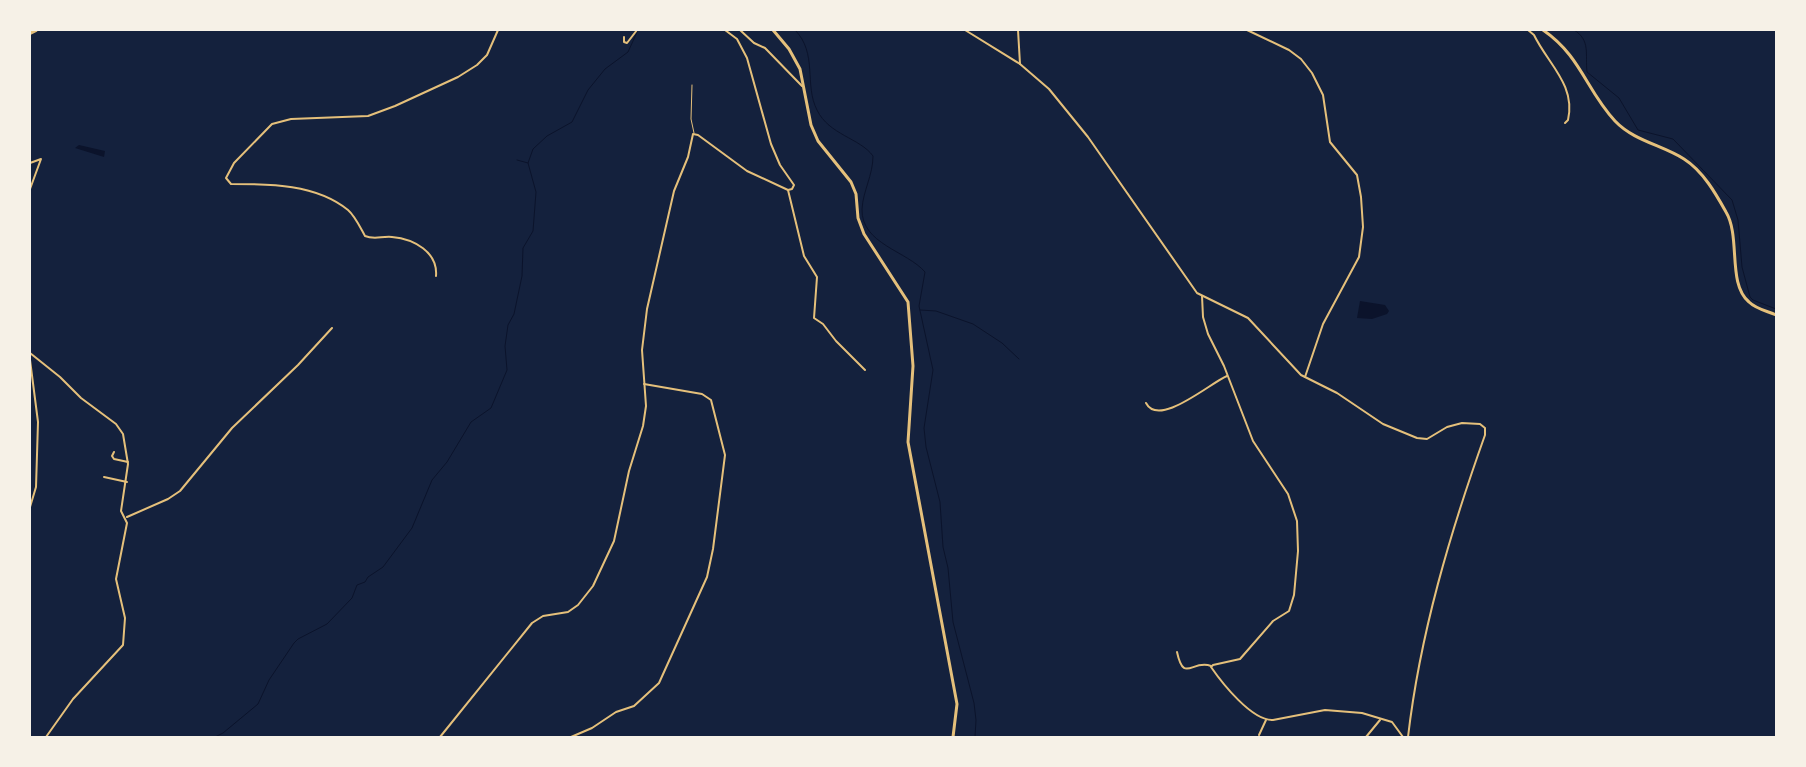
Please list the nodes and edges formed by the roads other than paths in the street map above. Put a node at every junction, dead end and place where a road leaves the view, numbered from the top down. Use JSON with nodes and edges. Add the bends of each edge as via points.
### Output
{"nodes":[{"id":1,"x":36,"y":30,"type":"edge"},
{"id":2,"x":498,"y":30,"type":"edge"},
{"id":3,"x":637,"y":30,"type":"edge"},
{"id":4,"x":726,"y":30,"type":"edge"},
{"id":5,"x":740,"y":30,"type":"edge"},
{"id":6,"x":773,"y":30,"type":"edge"},
{"id":7,"x":964,"y":30,"type":"edge"},
{"id":8,"x":1018,"y":30,"type":"edge"},
{"id":9,"x":1247,"y":30,"type":"edge"},
{"id":10,"x":1528,"y":30,"type":"edge"},
{"id":11,"x":1543,"y":30,"type":"edge"},
{"id":12,"x":30,"y":33,"type":"edge"},
{"id":13,"x":624,"y":37,"type":"dead end"},
{"id":14,"x":1020,"y":64,"type":"junction"},
{"id":15,"x":692,"y":85,"type":"dead end"},
{"id":16,"x":804,"y":85,"type":"junction"},
{"id":17,"x":1565,"y":123,"type":"dead end"},
{"id":18,"x":694,"y":134,"type":"junction"},
{"id":19,"x":30,"y":163,"type":"edge"},
{"id":20,"x":30,"y":189,"type":"edge"},
{"id":21,"x":788,"y":190,"type":"junction"},
{"id":22,"x":436,"y":276,"type":"dead end"},
{"id":23,"x":1202,"y":296,"type":"junction"},
{"id":24,"x":1776,"y":315,"type":"edge"},
{"id":25,"x":332,"y":328,"type":"dead end"},
{"id":26,"x":30,"y":354,"type":"edge"},
{"id":27,"x":30,"y":360,"type":"edge"},
{"id":28,"x":865,"y":370,"type":"dead end"},
{"id":29,"x":1227,"y":376,"type":"junction"},
{"id":30,"x":1305,"y":377,"type":"junction"},
{"id":31,"x":644,"y":384,"type":"junction"},
{"id":32,"x":1146,"y":403,"type":"dead end"},
{"id":33,"x":114,"y":452,"type":"dead end"},
{"id":34,"x":128,"y":462,"type":"junction"},
{"id":35,"x":104,"y":477,"type":"dead end"},
{"id":36,"x":127,"y":482,"type":"junction"},
{"id":37,"x":30,"y":507,"type":"edge"},
{"id":38,"x":126,"y":518,"type":"junction"},
{"id":39,"x":1177,"y":652,"type":"dead end"},
{"id":40,"x":1211,"y":666,"type":"junction"},
{"id":41,"x":1266,"y":720,"type":"junction"},
{"id":42,"x":1380,"y":720,"type":"junction"},
{"id":43,"x":1259,"y":735,"type":"dead end"},
{"id":44,"x":46,"y":737,"type":"edge"},
{"id":45,"x":440,"y":737,"type":"edge"},
{"id":46,"x":571,"y":737,"type":"edge"},
{"id":47,"x":953,"y":737,"type":"edge"},
{"id":48,"x":1366,"y":737,"type":"edge"},
{"id":49,"x":1403,"y":737,"type":"edge"},
{"id":50,"x":1408,"y":737,"type":"edge"}],
"edges":[{"from":1,"to":12,"type":"highway"},
{"from":2,"to":22,"type":"street","via":[[488,55],[477,65],[395,106],[368,116],[291,118],[272,124],[234,163],[226,178],[231,184],[282,186],[328,199],[349,210],[365,236],[393,236],[420,245],[434,261]]},
{"from":3,"to":13,"type":"street","via":[[627,43]]},
{"from":4,"to":21,"type":"street","via":[[737,39],[748,58],[771,144],[794,185]]},
{"from":5,"to":16,"type":"street","via":[[765,48],[800,85]]},
{"from":6,"to":16,"type":"main road","via":[[796,61]]},
{"from":7,"to":14,"type":"street"},
{"from":8,"to":14,"type":"street"},
{"from":9,"to":30,"type":"street","via":[[1289,50],[1306,65],[1322,91],[1330,142],[1357,175],[1363,227],[1360,257],[1323,324]]},
{"from":10,"to":17,"type":"street","via":[[1564,81],[1570,107]]},
{"from":11,"to":24,"type":"main road","via":[[1568,51],[1598,99],[1622,128],[1683,159],[1704,179],[1730,220],[1739,286],[1747,301]]},
{"from":14,"to":23,"type":"street","via":[[1049,89],[1079,124],[1174,262]]},
{"from":15,"to":18,"type":"lane"},
{"from":16,"to":47,"type":"main road","via":[[818,142],[851,182],[864,234],[908,302],[913,366],[908,442],[957,704]]},
{"from":18,"to":21,"type":"street","via":[[746,171]]},
{"from":18,"to":31,"type":"street","via":[[674,191],[647,309],[642,350]]},
{"from":19,"to":20,"type":"street","via":[[41,159]]},
{"from":21,"to":28,"type":"street","via":[[804,256],[817,277],[814,318]]},
{"from":23,"to":29,"type":"street","via":[[1206,326]]},
{"from":23,"to":30,"type":"street","via":[[1248,318]]},
{"from":25,"to":38,"type":"street","via":[[232,428],[180,490]]},
{"from":26,"to":34,"type":"street","via":[[116,424],[125,441]]},
{"from":27,"to":37,"type":"street","via":[[38,422],[37,484]]},
{"from":29,"to":32,"type":"street","via":[[1174,407],[1158,412],[1151,410]]},
{"from":29,"to":40,"type":"street","via":[[1256,447],[1290,497],[1299,542],[1294,595],[1289,611],[1273,621],[1240,659]]},
{"from":30,"to":50,"type":"street","via":[[1337,393],[1383,424],[1417,438],[1427,439],[1447,427],[1462,423],[1480,424],[1486,432],[1429,624],[1416,677]]},
{"from":31,"to":45,"type":"street","via":[[646,406],[643,426],[629,471],[614,541],[593,586],[572,610],[544,616],[532,623]]},
{"from":31,"to":46,"type":"street","via":[[702,394],[708,396],[713,404],[725,455],[710,568],[659,683],[634,706],[616,712]]},
{"from":33,"to":34,"type":"street","via":[[114,459]]},
{"from":34,"to":36,"type":"street"},
{"from":35,"to":36,"type":"street"},
{"from":36,"to":38,"type":"street","via":[[122,509]]},
{"from":38,"to":44,"type":"street","via":[[128,522],[116,579],[125,618],[123,645],[67,706]]},
{"from":39,"to":40,"type":"street","via":[[1183,668],[1192,669],[1203,664]]},
{"from":40,"to":41,"type":"street","via":[[1234,696]]},
{"from":41,"to":42,"type":"street","via":[[1325,710],[1362,712]]},
{"from":41,"to":43,"type":"street"},
{"from":42,"to":48,"type":"street"},
{"from":42,"to":49,"type":"street","via":[[1392,722]]}]}
